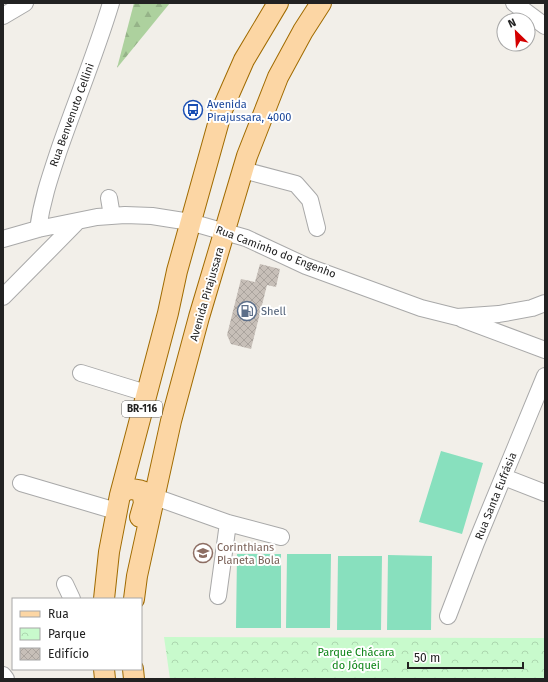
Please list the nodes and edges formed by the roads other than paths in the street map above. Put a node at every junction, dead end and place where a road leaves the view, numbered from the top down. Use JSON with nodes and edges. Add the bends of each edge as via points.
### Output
{"nodes":[{"id":1,"x":25,"y":3,"type":"edge"},
{"id":2,"x":111,"y":3,"type":"edge"},
{"id":3,"x":278,"y":3,"type":"edge"},
{"id":4,"x":321,"y":3,"type":"edge"},
{"id":5,"x":514,"y":3,"type":"edge"},
{"id":6,"x":3,"y":16,"type":"edge"},
{"id":7,"x":545,"y":26,"type":"edge"},
{"id":8,"x":243,"y":170,"type":"junction"},
{"id":9,"x":109,"y":198,"type":"dead end"},
{"id":10,"x":112,"y":216,"type":"junction"},
{"id":11,"x":78,"y":221,"type":"junction"},
{"id":12,"x":190,"y":222,"type":"junction"},
{"id":13,"x":317,"y":228,"type":"dead end"},
{"id":14,"x":38,"y":229,"type":"junction"},
{"id":15,"x":225,"y":232,"type":"junction"},
{"id":16,"x":3,"y":238,"type":"edge"},
{"id":17,"x":3,"y":297,"type":"edge"},
{"id":18,"x":545,"y":303,"type":"edge"},
{"id":19,"x":457,"y":317,"type":"junction"},
{"id":20,"x":545,"y":350,"type":"edge"},
{"id":21,"x":81,"y":373,"type":"dead end"},
{"id":22,"x":545,"y":376,"type":"edge"},
{"id":23,"x":146,"y":393,"type":"junction"},
{"id":24,"x":504,"y":477,"type":"junction"},
{"id":25,"x":21,"y":483,"type":"dead end"},
{"id":26,"x":545,"y":493,"type":"edge"},
{"id":27,"x":155,"y":497,"type":"junction"},
{"id":28,"x":118,"y":503,"type":"junction"},
{"id":29,"x":228,"y":523,"type":"junction"},
{"id":30,"x":281,"y":537,"type":"dead end"},
{"id":31,"x":137,"y":576,"type":"junction"},
{"id":32,"x":65,"y":584,"type":"dead end"},
{"id":33,"x":218,"y":596,"type":"dead end"},
{"id":34,"x":72,"y":598,"type":"edge"},
{"id":35,"x":104,"y":598,"type":"edge"},
{"id":36,"x":134,"y":598,"type":"edge"},
{"id":37,"x":448,"y":616,"type":"dead end"},
{"id":38,"x":3,"y":675,"type":"edge"},
{"id":39,"x":6,"y":679,"type":"edge"}],
"edges":[{"from":1,"to":6,"type":"street"},
{"from":2,"to":14,"type":"street","name":"Rua Benvenuto Cellini","via":[[45,190]]},
{"from":3,"to":12,"type":"main road","number":"BR-116","via":[[244,60],[222,110]]},
{"from":4,"to":8,"type":"main road","name":"Avenida Pirajussara","number":"BR-116","via":[[278,77]]},
{"from":5,"to":7,"type":"street"},
{"from":8,"to":13,"type":"street","via":[[296,184],[310,200]]},
{"from":8,"to":15,"type":"main road","name":"Avenida Pirajussara","number":"BR-116"},
{"from":9,"to":10,"type":"street"},
{"from":10,"to":11,"type":"street","name":"Rua Caminho do Engenho"},
{"from":10,"to":12,"type":"street","name":"Rua Caminho do Engenho","via":[[152,216]]},
{"from":11,"to":14,"type":"street","name":"Rua Caminho do Engenho"},
{"from":11,"to":17,"type":"street"},
{"from":12,"to":15,"type":"street","name":"Rua Caminho do Engenho"},
{"from":12,"to":23,"type":"main road","number":"BR-116"},
{"from":14,"to":16,"type":"street","name":"Rua Caminho do Engenho"},
{"from":15,"to":19,"type":"street","name":"Rua Caminho do Engenho","via":[[246,238],[306,266],[421,308]]},
{"from":15,"to":27,"type":"main road","name":"Avenida Pirajussara","number":"BR-116","via":[[171,421]]},
{"from":18,"to":19,"type":"street","name":"Rua Caminho do Engenho","via":[[499,314]]},
{"from":19,"to":20,"type":"street"},
{"from":21,"to":23,"type":"street"},
{"from":22,"to":24,"type":"street","name":"Rua Santa Eufrásia"},
{"from":23,"to":28,"type":"main road","number":"BR-116"},
{"from":24,"to":26,"type":"street"},
{"from":24,"to":37,"type":"street","name":"Rua Santa Eufrásia"},
{"from":25,"to":28,"type":"street"},
{"from":27,"to":29,"type":"street"},
{"from":27,"to":31,"type":"main road","name":"Avenida Pirajussara","number":"BR-116"},
{"from":28,"to":31,"type":"main road","via":[[124,491],[130,488],[142,491],[144,496],[136,535]]},
{"from":28,"to":35,"type":"main road","number":"BR-116","via":[[108,552]]},
{"from":29,"to":30,"type":"street"},
{"from":29,"to":33,"type":"street"},
{"from":31,"to":36,"type":"main road","name":"Avenida Pirajussara","number":"BR-116"},
{"from":32,"to":34,"type":"street"},
{"from":38,"to":39,"type":"street"}]}
